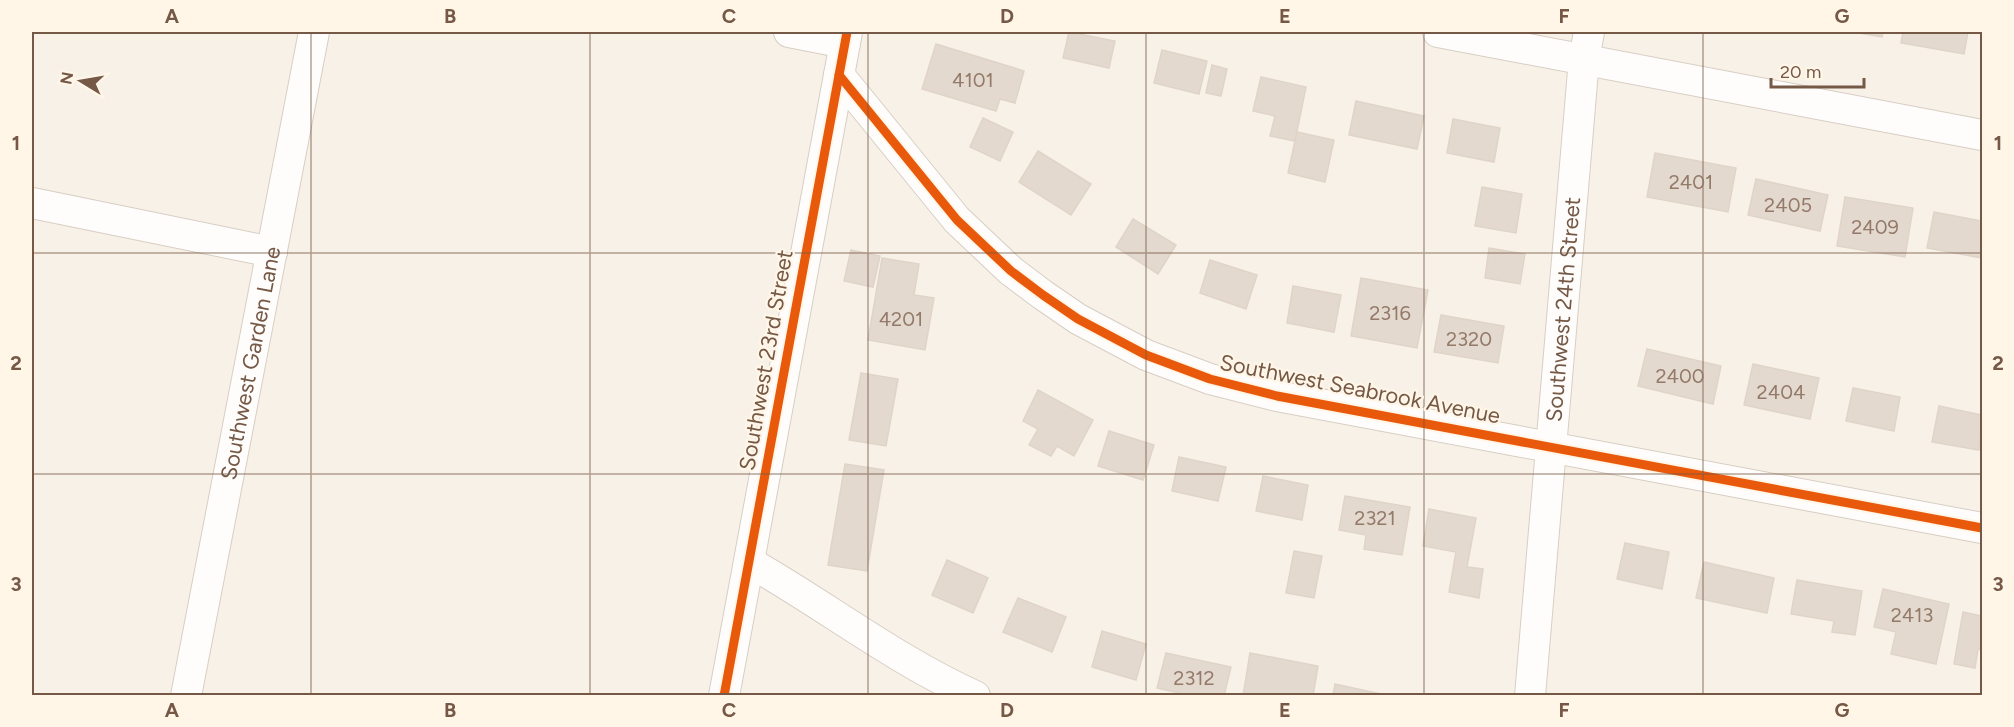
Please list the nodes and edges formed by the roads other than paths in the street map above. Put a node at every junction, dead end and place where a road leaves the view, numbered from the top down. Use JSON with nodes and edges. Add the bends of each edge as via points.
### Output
{"nodes":[{"id":1,"x":314,"y":32,"type":"edge"},
{"id":2,"x":789,"y":32,"type":"edge"},
{"id":3,"x":1438,"y":32,"type":"edge"},
{"id":4,"x":846,"y":37,"type":"edge"},
{"id":5,"x":1587,"y":45,"type":"edge"},
{"id":6,"x":839,"y":75,"type":"junction"},
{"id":7,"x":1983,"y":135,"type":"edge"},
{"id":8,"x":32,"y":203,"type":"edge"},
{"id":9,"x":272,"y":252,"type":"junction"},
{"id":10,"x":1551,"y":447,"type":"junction"},
{"id":11,"x":1983,"y":528,"type":"edge"},
{"id":12,"x":749,"y":562,"type":"junction"},
{"id":13,"x":186,"y":696,"type":"edge"},
{"id":14,"x":724,"y":696,"type":"edge"},
{"id":15,"x":975,"y":696,"type":"edge"},
{"id":16,"x":1530,"y":696,"type":"edge"}],
"edges":[{"from":1,"to":9,"type":"street","name":"Southwest Garden Lane"},
{"from":2,"to":4,"type":"street"},
{"from":3,"to":5,"type":"street"},
{"from":4,"to":6,"type":"street","name":"Southwest 23rd Street"},
{"from":5,"to":7,"type":"street"},
{"from":5,"to":10,"type":"street","name":"Southwest 24th Street"},
{"from":6,"to":10,"type":"street","name":"Southwest Seabrook Avenue","via":[[965,227],[1043,295],[1114,339],[1210,379],[1266,393]]},
{"from":6,"to":12,"type":"street","name":"Southwest 23rd Street"},
{"from":8,"to":9,"type":"street"},
{"from":9,"to":13,"type":"street","name":"Southwest Garden Lane"},
{"from":10,"to":11,"type":"street","name":"Southwest Seabrook Avenue"},
{"from":10,"to":16,"type":"street","name":"Southwest 24th Street"},
{"from":12,"to":14,"type":"street","name":"Southwest 23rd Street"},
{"from":12,"to":15,"type":"street","via":[[881,646]]}]}
